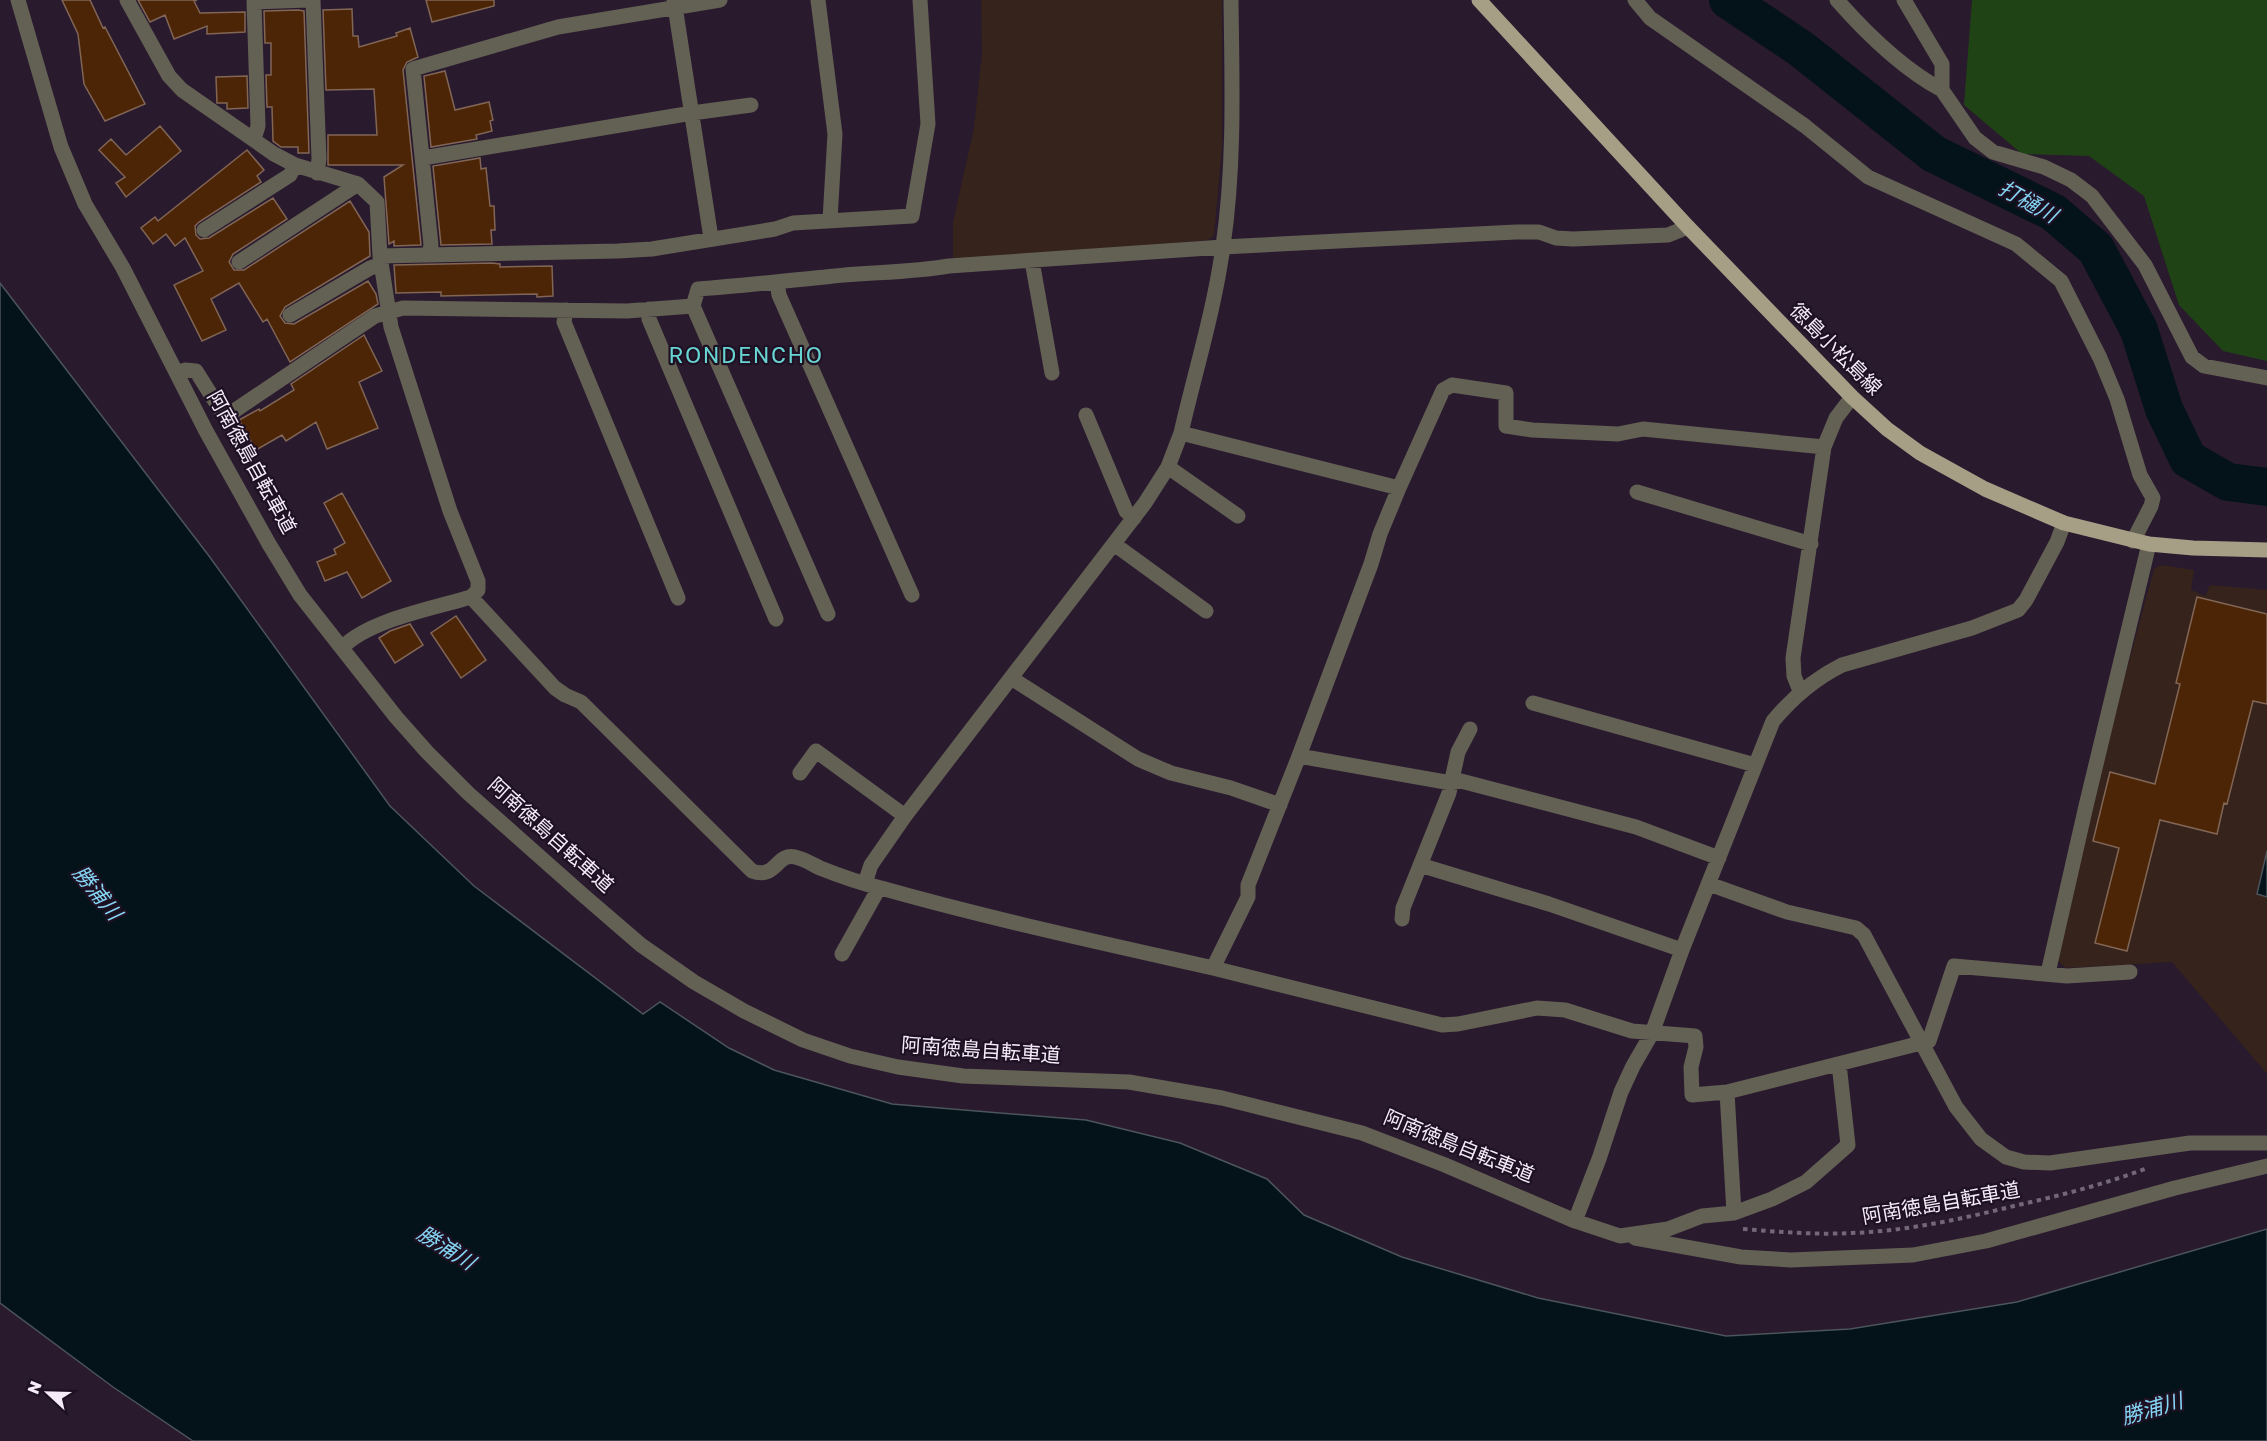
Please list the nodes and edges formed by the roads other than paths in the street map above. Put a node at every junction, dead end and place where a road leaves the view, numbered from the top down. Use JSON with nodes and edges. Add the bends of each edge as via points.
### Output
{"nodes":[{"id":1,"x":18,"y":0,"type":"edge"},
{"id":2,"x":127,"y":0,"type":"edge"},
{"id":3,"x":308,"y":0,"type":"edge"},
{"id":4,"x":313,"y":0,"type":"edge"},
{"id":5,"x":720,"y":0,"type":"edge"},
{"id":6,"x":818,"y":0,"type":"edge"},
{"id":7,"x":920,"y":0,"type":"edge"},
{"id":8,"x":1231,"y":0,"type":"edge"},
{"id":9,"x":1479,"y":0,"type":"edge"},
{"id":10,"x":1635,"y":0,"type":"edge"},
{"id":11,"x":1837,"y":0,"type":"edge"},
{"id":12,"x":1904,"y":0,"type":"edge"},
{"id":13,"x":674,"y":4,"type":"edge"},
{"id":14,"x":1942,"y":90,"type":"junction"},
{"id":15,"x":751,"y":105,"type":"dead end"},
{"id":16,"x":692,"y":113,"type":"junction"},
{"id":17,"x":254,"y":139,"type":"junction"},
{"id":18,"x":423,"y":158,"type":"junction"},
{"id":19,"x":295,"y":165,"type":"junction"},
{"id":20,"x":317,"y":173,"type":"junction"},
{"id":21,"x":358,"y":184,"type":"junction"},
{"id":22,"x":830,"y":220,"type":"junction"},
{"id":23,"x":1688,"y":227,"type":"junction"},
{"id":24,"x":204,"y":230,"type":"dead end"},
{"id":25,"x":711,"y":238,"type":"junction"},
{"id":26,"x":1223,"y":247,"type":"junction"},
{"id":27,"x":429,"y":255,"type":"junction"},
{"id":28,"x":381,"y":260,"type":"junction"},
{"id":29,"x":1032,"y":261,"type":"junction"},
{"id":30,"x":239,"y":262,"type":"dead end"},
{"id":31,"x":777,"y":283,"type":"junction"},
{"id":32,"x":693,"y":306,"type":"junction"},
{"id":33,"x":649,"y":309,"type":"junction"},
{"id":34,"x":390,"y":310,"type":"junction"},
{"id":35,"x":566,"y":310,"type":"junction"},
{"id":36,"x":290,"y":315,"type":"dead end"},
{"id":37,"x":177,"y":373,"type":"junction"},
{"id":38,"x":1052,"y":373,"type":"dead end"},
{"id":39,"x":2267,"y":378,"type":"edge"},
{"id":40,"x":1852,"y":398,"type":"junction"},
{"id":41,"x":1086,"y":415,"type":"dead end"},
{"id":42,"x":1181,"y":433,"type":"junction"},
{"id":43,"x":1824,"y":447,"type":"junction"},
{"id":44,"x":1168,"y":466,"type":"junction"},
{"id":45,"x":1399,"y":488,"type":"junction"},
{"id":46,"x":1637,"y":492,"type":"dead end"},
{"id":47,"x":1238,"y":516,"type":"dead end"},
{"id":48,"x":1134,"y":518,"type":"junction"},
{"id":49,"x":2064,"y":523,"type":"junction"},
{"id":50,"x":2133,"y":541,"type":"junction"},
{"id":51,"x":1114,"y":544,"type":"junction"},
{"id":52,"x":1811,"y":544,"type":"junction"},
{"id":53,"x":2149,"y":544,"type":"junction"},
{"id":54,"x":2267,"y":550,"type":"edge"},
{"id":55,"x":912,"y":595,"type":"dead end"},
{"id":56,"x":471,"y":597,"type":"junction"},
{"id":57,"x":678,"y":598,"type":"dead end"},
{"id":58,"x":1206,"y":611,"type":"dead end"},
{"id":59,"x":828,"y":614,"type":"dead end"},
{"id":60,"x":776,"y":619,"type":"dead end"},
{"id":61,"x":343,"y":647,"type":"junction"},
{"id":62,"x":1011,"y":678,"type":"junction"},
{"id":63,"x":1800,"y":691,"type":"junction"},
{"id":64,"x":1533,"y":703,"type":"dead end"},
{"id":65,"x":1470,"y":729,"type":"dead end"},
{"id":66,"x":1299,"y":756,"type":"junction"},
{"id":67,"x":1755,"y":765,"type":"junction"},
{"id":68,"x":800,"y":773,"type":"dead end"},
{"id":69,"x":1451,"y":783,"type":"junction"},
{"id":70,"x":1280,"y":805,"type":"junction"},
{"id":71,"x":905,"y":816,"type":"junction"},
{"id":72,"x":1719,"y":858,"type":"junction"},
{"id":73,"x":1420,"y":865,"type":"junction"},
{"id":74,"x":1709,"y":884,"type":"junction"},
{"id":75,"x":872,"y":886,"type":"junction"},
{"id":76,"x":1402,"y":919,"type":"dead end"},
{"id":77,"x":1682,"y":950,"type":"junction"},
{"id":78,"x":842,"y":954,"type":"dead end"},
{"id":79,"x":1213,"y":968,"type":"junction"},
{"id":80,"x":2130,"y":972,"type":"dead end"},
{"id":81,"x":2048,"y":973,"type":"junction"},
{"id":82,"x":1652,"y":1033,"type":"junction"},
{"id":83,"x":1921,"y":1042,"type":"junction"},
{"id":84,"x":1839,"y":1064,"type":"junction"},
{"id":85,"x":1727,"y":1092,"type":"junction"},
{"id":86,"x":2267,"y":1143,"type":"edge"},
{"id":87,"x":2267,"y":1166,"type":"edge"},
{"id":88,"x":1734,"y":1213,"type":"junction"},
{"id":89,"x":1577,"y":1216,"type":"junction"},
{"id":90,"x":1620,"y":1236,"type":"junction"}],
"edges":[{"from":1,"to":37,"type":"street","via":[[61,147],[85,204]]},
{"from":2,"to":17,"type":"street","via":[[169,76],[182,90]]},
{"from":3,"to":17,"type":"street","via":[[254,2],[258,126]]},
{"from":4,"to":20,"type":"street"},
{"from":5,"to":13,"type":"street"},
{"from":6,"to":22,"type":"street","via":[[836,134]]},
{"from":7,"to":22,"type":"street","via":[[928,124],[912,216]]},
{"from":8,"to":26,"type":"street","via":[[1233,90]]},
{"from":9,"to":23,"type":"main road","name":"徳島小松島線"},
{"from":10,"to":50,"type":"street","via":[[1658,24],[1805,126],[1868,177],[2016,244],[2061,281],[2100,358],[2140,476],[2152,498]]},
{"from":11,"to":14,"type":"street","via":[[1917,77]]},
{"from":12,"to":14,"type":"street","via":[[1942,64]]},
{"from":13,"to":16,"type":"street"},
{"from":13,"to":18,"type":"street","via":[[558,27],[413,69]]},
{"from":14,"to":39,"type":"street","via":[[1975,138],[1993,152],[2044,167],[2072,180],[2092,196],[2145,265],[2192,357],[2204,366]]},
{"from":15,"to":16,"type":"street"},
{"from":16,"to":18,"type":"street"},
{"from":16,"to":25,"type":"street"},
{"from":17,"to":19,"type":"street"},
{"from":18,"to":27,"type":"street"},
{"from":19,"to":20,"type":"street"},
{"from":19,"to":24,"type":"street","via":[[290,174]]},
{"from":20,"to":21,"type":"street"},
{"from":21,"to":28,"type":"street","via":[[377,202]]},
{"from":21,"to":30,"type":"street"},
{"from":22,"to":25,"type":"street"},
{"from":23,"to":26,"type":"street","via":[[1668,235],[1573,239],[1527,232]]},
{"from":23,"to":40,"type":"main road","name":"徳島小松島線"},
{"from":25,"to":27,"type":"street","via":[[652,249]]},
{"from":26,"to":29,"type":"street"},
{"from":26,"to":42,"type":"street"},
{"from":27,"to":28,"type":"street"},
{"from":28,"to":34,"type":"street"},
{"from":28,"to":36,"type":"street"},
{"from":29,"to":31,"type":"street"},
{"from":29,"to":38,"type":"street"},
{"from":31,"to":32,"type":"street","via":[[698,289]]},
{"from":31,"to":55,"type":"street"},
{"from":32,"to":33,"type":"street"},
{"from":32,"to":59,"type":"street"},
{"from":33,"to":35,"type":"street"},
{"from":33,"to":60,"type":"street","via":[[649,319]]},
{"from":34,"to":35,"type":"street"},
{"from":34,"to":37,"type":"street","via":[[375,316],[231,413],[220,409],[196,371]]},
{"from":34,"to":56,"type":"street","via":[[391,327],[446,500],[478,580],[478,590]]},
{"from":35,"to":57,"type":"street","via":[[564,322]]},
{"from":37,"to":61,"type":"street","via":[[300,595]]},
{"from":40,"to":43,"type":"street","via":[[1836,418]]},
{"from":40,"to":49,"type":"main road","name":"徳島小松島線","via":[[1920,453],[1985,489]]},
{"from":41,"to":48,"type":"street","via":[[1126,511]]},
{"from":42,"to":44,"type":"street"},
{"from":42,"to":45,"type":"street"},
{"from":43,"to":45,"type":"street","via":[[1643,429],[1618,434],[1506,426],[1506,393],[1452,386],[1443,390]]},
{"from":43,"to":52,"type":"street"},
{"from":44,"to":47,"type":"street"},
{"from":44,"to":48,"type":"street"},
{"from":45,"to":66,"type":"street"},
{"from":46,"to":52,"type":"street"},
{"from":48,"to":51,"type":"street"},
{"from":49,"to":50,"type":"main road","name":"徳島小松島線"},
{"from":49,"to":63,"type":"street","via":[[2018,610],[1972,628],[1842,665]]},
{"from":50,"to":53,"type":"main road","name":"徳島小松島線"},
{"from":51,"to":58,"type":"street"},
{"from":51,"to":62,"type":"street"},
{"from":52,"to":63,"type":"street","via":[[1793,658]]},
{"from":53,"to":54,"type":"main road","name":"徳島小松島線"},
{"from":53,"to":81,"type":"street"},
{"from":56,"to":61,"type":"street","via":[[375,626]]},
{"from":56,"to":75,"type":"street","via":[[555,688],[580,702],[752,871],[769,872],[785,857],[793,856]]},
{"from":61,"to":89,"type":"street","via":[[427,752],[591,903],[693,982],[803,1040],[898,1067],[963,1076],[1129,1082],[1222,1098],[1362,1133]]},
{"from":62,"to":70,"type":"street","via":[[1138,759],[1171,773]]},
{"from":62,"to":71,"type":"street"},
{"from":63,"to":67,"type":"street","via":[[1773,721]]},
{"from":64,"to":67,"type":"street"},
{"from":65,"to":69,"type":"street","via":[[1458,752]]},
{"from":66,"to":69,"type":"street"},
{"from":66,"to":70,"type":"street"},
{"from":67,"to":72,"type":"street"},
{"from":68,"to":71,"type":"street","via":[[816,751]]},
{"from":69,"to":72,"type":"street","via":[[1461,781],[1636,827]]},
{"from":69,"to":73,"type":"street"},
{"from":70,"to":79,"type":"street","via":[[1248,885],[1248,897]]},
{"from":71,"to":75,"type":"street","via":[[871,865]]},
{"from":72,"to":74,"type":"street"},
{"from":73,"to":76,"type":"street"},
{"from":73,"to":77,"type":"street"},
{"from":74,"to":77,"type":"street"},
{"from":74,"to":83,"type":"street","via":[[1787,912],[1856,928],[1881,964]]},
{"from":75,"to":78,"type":"street"},
{"from":75,"to":79,"type":"street"},
{"from":77,"to":82,"type":"street"},
{"from":79,"to":82,"type":"street","via":[[1443,1025],[1537,1008],[1565,1010],[1632,1031]]},
{"from":80,"to":81,"type":"street","via":[[2067,976]]},
{"from":81,"to":83,"type":"street","via":[[1954,966],[1929,1041]]},
{"from":82,"to":85,"type":"street","via":[[1695,1036],[1692,1095]]},
{"from":82,"to":89,"type":"street","via":[[1622,1092]]},
{"from":83,"to":84,"type":"street"},
{"from":83,"to":86,"type":"street","via":[[1956,1107],[1981,1139],[2006,1157],[2050,1163],[2190,1143]]},
{"from":84,"to":85,"type":"street"},
{"from":84,"to":88,"type":"street","via":[[1848,1145],[1806,1182]]},
{"from":85,"to":88,"type":"street"},
{"from":87,"to":90,"type":"street","via":[[1986,1241],[1913,1255],[1751,1257]]},
{"from":88,"to":90,"type":"street","via":[[1702,1216],[1668,1229]]},
{"from":89,"to":90,"type":"street"}]}
